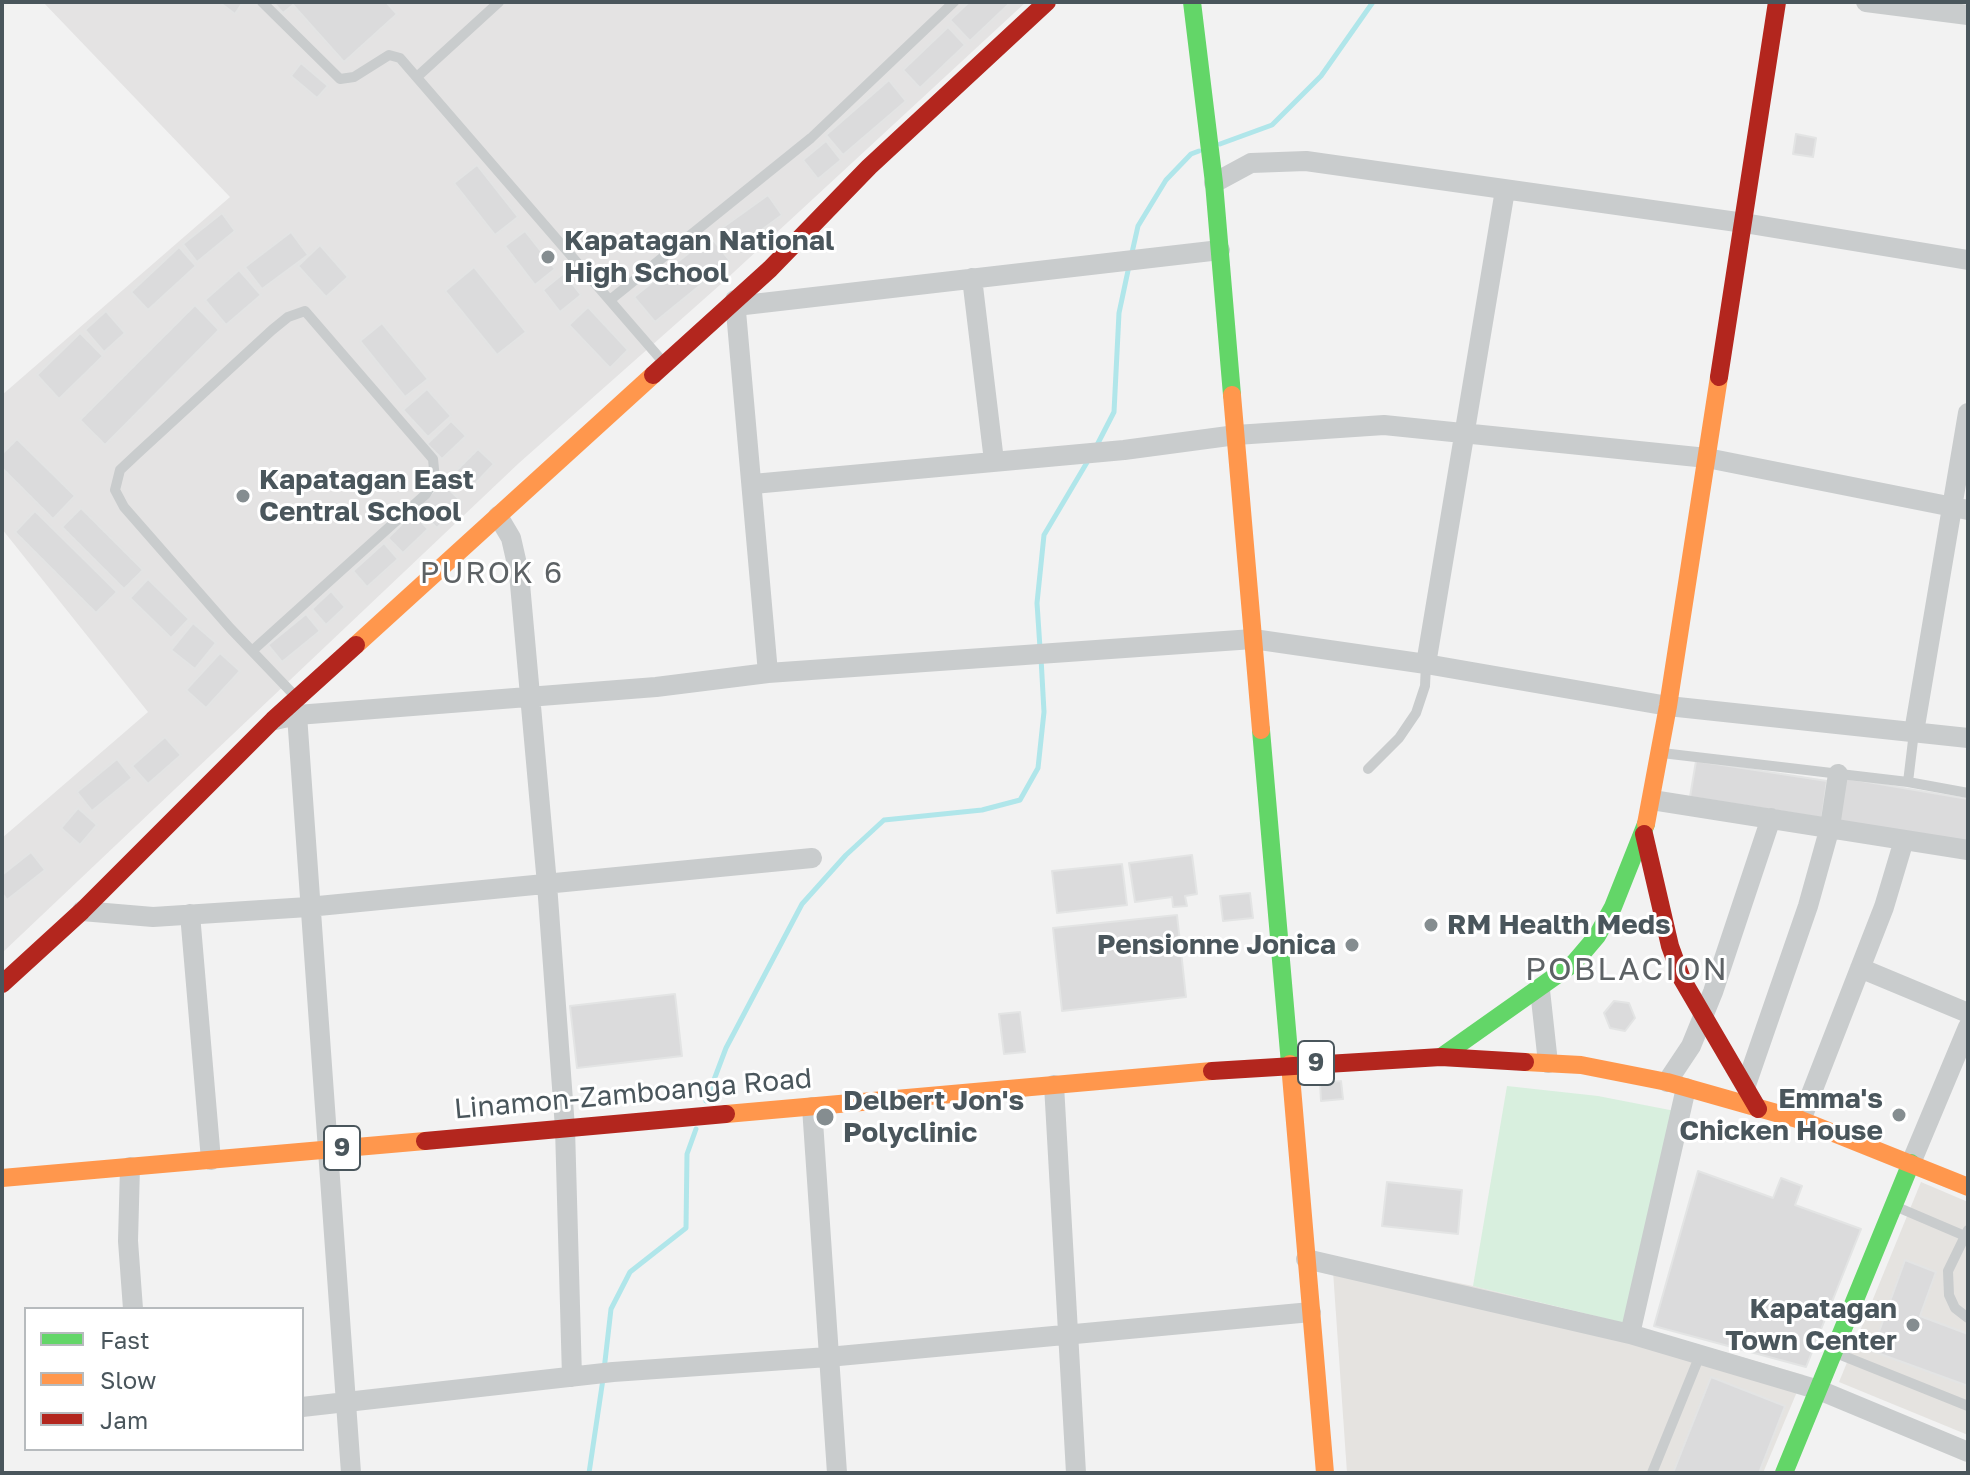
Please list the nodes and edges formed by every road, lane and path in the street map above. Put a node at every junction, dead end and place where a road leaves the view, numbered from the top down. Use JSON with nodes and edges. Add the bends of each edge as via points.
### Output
{"nodes":[{"id":1,"x":262,"y":2,"type":"edge"},
{"id":2,"x":499,"y":2,"type":"edge"},
{"id":3,"x":954,"y":2,"type":"edge"},
{"id":4,"x":1047,"y":2,"type":"edge"},
{"id":5,"x":1192,"y":2,"type":"edge"},
{"id":6,"x":1777,"y":2,"type":"edge"},
{"id":7,"x":1866,"y":2,"type":"edge"},
{"id":8,"x":1968,"y":15,"type":"edge"},
{"id":9,"x":418,"y":76,"type":"junction"},
{"id":10,"x":1213,"y":174,"type":"junction"},
{"id":11,"x":1505,"y":190,"type":"junction"},
{"id":12,"x":1744,"y":223,"type":"junction"},
{"id":13,"x":1220,"y":250,"type":"junction"},
{"id":14,"x":1968,"y":260,"type":"edge"},
{"id":15,"x":972,"y":278,"type":"junction"},
{"id":16,"x":610,"y":300,"type":"junction"},
{"id":17,"x":735,"y":303,"type":"junction"},
{"id":18,"x":665,"y":364,"type":"junction"},
{"id":19,"x":1968,"y":413,"type":"edge"},
{"id":20,"x":1463,"y":431,"type":"junction"},
{"id":21,"x":1236,"y":435,"type":"junction"},
{"id":22,"x":1707,"y":458,"type":"junction"},
{"id":23,"x":994,"y":461,"type":"junction"},
{"id":24,"x":753,"y":484,"type":"junction"},
{"id":25,"x":1960,"y":507,"type":"edge"},
{"id":26,"x":498,"y":516,"type":"junction"},
{"id":27,"x":1253,"y":639,"type":"junction"},
{"id":28,"x":252,"y":651,"type":"junction"},
{"id":29,"x":1426,"y":664,"type":"junction"},
{"id":30,"x":768,"y":673,"type":"junction"},
{"id":31,"x":528,"y":695,"type":"junction"},
{"id":32,"x":297,"y":706,"type":"junction"},
{"id":33,"x":1668,"y":706,"type":"junction"},
{"id":34,"x":273,"y":720,"type":"joint"},
{"id":35,"x":1914,"y":732,"type":"junction"},
{"id":36,"x":1968,"y":738,"type":"edge"},
{"id":37,"x":1660,"y":753,"type":"junction"},
{"id":38,"x":1368,"y":769,"type":"dead end"},
{"id":39,"x":1838,"y":774,"type":"junction"},
{"id":40,"x":1908,"y":782,"type":"junction"},
{"id":41,"x":1968,"y":793,"type":"edge"},
{"id":42,"x":1652,"y":800,"type":"junction"},
{"id":43,"x":1771,"y":818,"type":"junction"},
{"id":44,"x":1830,"y":827,"type":"junction"},
{"id":45,"x":1644,"y":833,"type":"junction"},
{"id":46,"x":1904,"y":840,"type":"junction"},
{"id":47,"x":1968,"y":850,"type":"edge"},
{"id":48,"x":812,"y":858,"type":"dead end"},
{"id":49,"x":547,"y":884,"type":"junction"},
{"id":50,"x":308,"y":907,"type":"junction"},
{"id":51,"x":82,"y":911,"type":"junction"},
{"id":52,"x":190,"y":914,"type":"junction"},
{"id":53,"x":1860,"y":968,"type":"junction"},
{"id":54,"x":2,"y":984,"type":"edge"},
{"id":55,"x":1540,"y":990,"type":"junction"},
{"id":56,"x":1968,"y":1013,"type":"edge"},
{"id":57,"x":1703,"y":1018,"type":"junction"},
{"id":58,"x":1968,"y":1027,"type":"edge"},
{"id":59,"x":1441,"y":1057,"type":"junction"},
{"id":60,"x":1548,"y":1063,"type":"junction"},
{"id":61,"x":1290,"y":1064,"type":"junction"},
{"id":62,"x":1054,"y":1085,"type":"junction"},
{"id":63,"x":1677,"y":1085,"type":"junction"},
{"id":64,"x":1746,"y":1085,"type":"junction"},
{"id":65,"x":812,"y":1107,"type":"junction"},
{"id":66,"x":1758,"y":1109,"type":"junction"},
{"id":67,"x":1801,"y":1120,"type":"junction"},
{"id":68,"x":565,"y":1128,"type":"junction"},
{"id":69,"x":326,"y":1149,"type":"junction"},
{"id":70,"x":211,"y":1160,"type":"junction"},
{"id":71,"x":1911,"y":1163,"type":"junction"},
{"id":72,"x":130,"y":1167,"type":"junction"},
{"id":73,"x":2,"y":1178,"type":"edge"},
{"id":74,"x":1968,"y":1187,"type":"edge"},
{"id":75,"x":1894,"y":1206,"type":"junction"},
{"id":76,"x":1967,"y":1233,"type":"edge"},
{"id":77,"x":1306,"y":1259,"type":"junction"},
{"id":78,"x":133,"y":1307,"type":"edge"},
{"id":79,"x":1311,"y":1312,"type":"junction"},
{"id":80,"x":1968,"y":1318,"type":"edge"},
{"id":81,"x":1068,"y":1334,"type":"junction"},
{"id":82,"x":1630,"y":1334,"type":"junction"},
{"id":83,"x":1835,"y":1352,"type":"junction"},
{"id":84,"x":1700,"y":1355,"type":"junction"},
{"id":85,"x":828,"y":1357,"type":"junction"},
{"id":86,"x":577,"y":1376,"type":"junction"},
{"id":87,"x":1819,"y":1390,"type":"junction"},
{"id":88,"x":346,"y":1401,"type":"junction"},
{"id":89,"x":1968,"y":1406,"type":"edge"},
{"id":90,"x":304,"y":1407,"type":"edge"},
{"id":91,"x":1968,"y":1452,"type":"edge"},
{"id":92,"x":351,"y":1473,"type":"edge"},
{"id":93,"x":837,"y":1473,"type":"edge"},
{"id":94,"x":1076,"y":1473,"type":"edge"},
{"id":95,"x":1325,"y":1473,"type":"edge"},
{"id":96,"x":1652,"y":1473,"type":"edge"},
{"id":97,"x":1784,"y":1473,"type":"edge"}],
"edges":[{"from":1,"to":9,"type":"lane","via":[[334,76],[354,77],[389,55],[400,58]]},
{"from":2,"to":9,"type":"lane"},
{"from":3,"to":16,"type":"lane","via":[[811,138]]},
{"from":4,"to":17,"type":"main road","via":[[869,167]]},
{"from":5,"to":10,"type":"main road"},
{"from":6,"to":12,"type":"main road"},
{"from":7,"to":8,"type":"street"},
{"from":9,"to":16,"type":"lane"},
{"from":10,"to":11,"type":"street","via":[[1251,163],[1306,161]]},
{"from":10,"to":13,"type":"main road"},
{"from":11,"to":12,"type":"street"},
{"from":11,"to":20,"type":"street"},
{"from":12,"to":14,"type":"street"},
{"from":12,"to":22,"type":"main road"},
{"from":13,"to":15,"type":"street"},
{"from":13,"to":21,"type":"main road"},
{"from":15,"to":17,"type":"street"},
{"from":15,"to":23,"type":"street"},
{"from":16,"to":18,"type":"lane"},
{"from":17,"to":18,"type":"main road"},
{"from":17,"to":24,"type":"street"},
{"from":18,"to":26,"type":"main road"},
{"from":19,"to":25,"type":"street"},
{"from":20,"to":21,"type":"street","via":[[1384,425]]},
{"from":20,"to":22,"type":"street"},
{"from":20,"to":29,"type":"street"},
{"from":21,"to":23,"type":"street"},
{"from":21,"to":27,"type":"main road"},
{"from":22,"to":25,"type":"street"},
{"from":22,"to":33,"type":"main road"},
{"from":23,"to":24,"type":"street"},
{"from":24,"to":30,"type":"street"},
{"from":25,"to":35,"type":"street"},
{"from":26,"to":31,"type":"street","via":[[516,552]]},
{"from":26,"to":32,"type":"main road"},
{"from":27,"to":29,"type":"street"},
{"from":27,"to":30,"type":"street"},
{"from":27,"to":61,"type":"main road"},
{"from":28,"to":28,"type":"lane","via":[[124,507],[116,481],[120,470],[272,330],[305,311],[433,459],[435,479],[415,505]]},
{"from":28,"to":32,"type":"lane"},
{"from":29,"to":33,"type":"street"},
{"from":29,"to":38,"type":"lane","via":[[1424,694],[1416,713]]},
{"from":30,"to":31,"type":"street"},
{"from":31,"to":32,"type":"street"},
{"from":31,"to":49,"type":"street"},
{"from":32,"to":34,"type":"street"},
{"from":32,"to":50,"type":"street"},
{"from":33,"to":35,"type":"street"},
{"from":33,"to":37,"type":"main road"},
{"from":34,"to":51,"type":"main road"},
{"from":35,"to":36,"type":"street"},
{"from":35,"to":40,"type":"lane"},
{"from":37,"to":39,"type":"lane"},
{"from":37,"to":42,"type":"main road"},
{"from":39,"to":40,"type":"lane"},
{"from":39,"to":44,"type":"street"},
{"from":40,"to":41,"type":"lane"},
{"from":42,"to":43,"type":"street"},
{"from":42,"to":45,"type":"main road"},
{"from":43,"to":44,"type":"street"},
{"from":43,"to":57,"type":"street"},
{"from":44,"to":46,"type":"street"},
{"from":44,"to":64,"type":"street"},
{"from":45,"to":55,"type":"main road","via":[[1597,936]]},
{"from":45,"to":57,"type":"main road","via":[[1670,946]]},
{"from":46,"to":47,"type":"street"},
{"from":46,"to":53,"type":"street"},
{"from":48,"to":49,"type":"street"},
{"from":49,"to":50,"type":"street"},
{"from":49,"to":68,"type":"street"},
{"from":50,"to":52,"type":"street"},
{"from":50,"to":69,"type":"street"},
{"from":51,"to":52,"type":"street"},
{"from":51,"to":54,"type":"main road"},
{"from":52,"to":70,"type":"street"},
{"from":53,"to":56,"type":"street"},
{"from":53,"to":67,"type":"street"},
{"from":55,"to":59,"type":"main road"},
{"from":55,"to":60,"type":"street"},
{"from":57,"to":63,"type":"street"},
{"from":57,"to":64,"type":"main road"},
{"from":58,"to":71,"type":"street"},
{"from":59,"to":60,"type":"main road","name":"Linamon-Zamboanga Road","number":"9"},
{"from":59,"to":61,"type":"main road","name":"Linamon-Zamboanga Road","number":"9"},
{"from":60,"to":63,"type":"main road","name":"Linamon-Zamboanga Road","number":"9","via":[[1610,1069]]},
{"from":61,"to":62,"type":"main road","name":"Linamon-Zamboanga Road","number":"9"},
{"from":61,"to":77,"type":"main road"},
{"from":62,"to":65,"type":"main road","name":"Linamon-Zamboanga Road","number":"9"},
{"from":62,"to":81,"type":"street"},
{"from":63,"to":66,"type":"main road","name":"Linamon-Zamboanga Road","number":"9"},
{"from":63,"to":82,"type":"street"},
{"from":64,"to":66,"type":"main road"},
{"from":65,"to":68,"type":"main road","name":"Linamon-Zamboanga Road","number":"9"},
{"from":65,"to":85,"type":"street"},
{"from":66,"to":67,"type":"main road","name":"Linamon-Zamboanga Road","number":"9"},
{"from":67,"to":71,"type":"main road","name":"Linamon-Zamboanga Road","number":"9"},
{"from":68,"to":69,"type":"main road","name":"Linamon-Zamboanga Road","number":"9"},
{"from":68,"to":86,"type":"street"},
{"from":69,"to":70,"type":"main road","name":"Linamon-Zamboanga Road","number":"9"},
{"from":69,"to":88,"type":"street"},
{"from":70,"to":72,"type":"main road","name":"Linamon-Zamboanga Road","number":"9"},
{"from":71,"to":74,"type":"main road","name":"Linamon-Zamboanga Road","number":"9"},
{"from":71,"to":75,"type":"main road"},
{"from":72,"to":73,"type":"main road","name":"Linamon-Zamboanga Road","number":"9"},
{"from":72,"to":78,"type":"street"},
{"from":75,"to":76,"type":"lane"},
{"from":75,"to":83,"type":"main road"},
{"from":76,"to":80,"type":"lane","via":[[1948,1271],[1949,1295]]},
{"from":77,"to":79,"type":"main road"},
{"from":77,"to":82,"type":"street"},
{"from":79,"to":81,"type":"street"},
{"from":79,"to":95,"type":"main road"},
{"from":81,"to":85,"type":"street"},
{"from":81,"to":94,"type":"street"},
{"from":82,"to":84,"type":"street"},
{"from":83,"to":87,"type":"main road"},
{"from":83,"to":89,"type":"lane"},
{"from":84,"to":87,"type":"street"},
{"from":84,"to":96,"type":"lane"},
{"from":85,"to":86,"type":"street"},
{"from":85,"to":93,"type":"street"},
{"from":86,"to":88,"type":"street"},
{"from":87,"to":91,"type":"street"},
{"from":87,"to":97,"type":"main road"},
{"from":88,"to":90,"type":"street"},
{"from":88,"to":92,"type":"street"}]}
